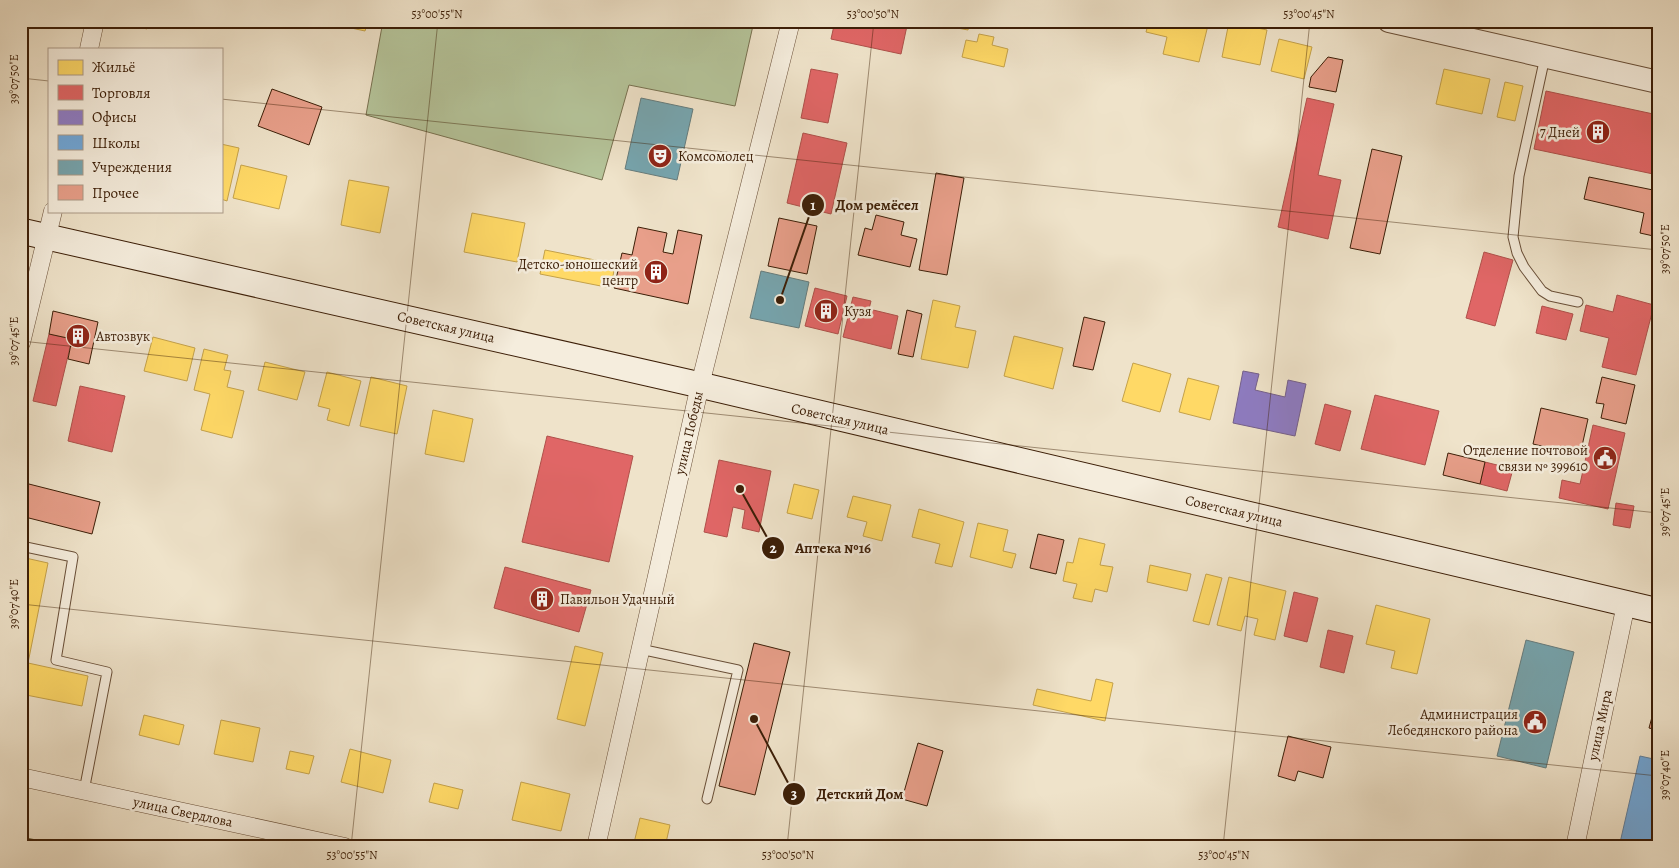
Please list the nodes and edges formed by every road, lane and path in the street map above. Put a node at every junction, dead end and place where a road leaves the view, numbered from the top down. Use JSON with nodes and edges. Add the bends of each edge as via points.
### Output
{"nodes":[{"id":1,"x":95,"y":21,"type":"edge"},
{"id":2,"x":791,"y":21,"type":"edge"},
{"id":3,"x":1389,"y":21,"type":"edge"},
{"id":4,"x":89,"y":48,"type":"edge"},
{"id":5,"x":1545,"y":56,"type":"junction"},
{"id":6,"x":1658,"y":82,"type":"edge"},
{"id":7,"x":53,"y":212,"type":"edge"},
{"id":8,"x":21,"y":231,"type":"edge"},
{"id":9,"x":48,"y":237,"type":"junction"},
{"id":10,"x":1578,"y":302,"type":"dead end"},
{"id":11,"x":21,"y":343,"type":"edge"},
{"id":12,"x":700,"y":385,"type":"junction"},
{"id":13,"x":21,"y":546,"type":"edge"},
{"id":14,"x":1626,"y":604,"type":"junction"},
{"id":15,"x":1658,"y":611,"type":"edge"},
{"id":16,"x":640,"y":648,"type":"junction"},
{"id":17,"x":21,"y":777,"type":"edge"},
{"id":18,"x":84,"y":791,"type":"junction"},
{"id":19,"x":708,"y":799,"type":"dead end"},
{"id":20,"x":344,"y":847,"type":"edge"},
{"id":21,"x":596,"y":847,"type":"edge"},
{"id":22,"x":1575,"y":847,"type":"edge"}],
"edges":[{"from":1,"to":4,"type":"street"},
{"from":2,"to":12,"type":"street","name":"улица Победы"},
{"from":3,"to":5,"type":"street"},
{"from":5,"to":6,"type":"street"},
{"from":5,"to":10,"type":"lane","via":[[1519,176],[1513,237],[1524,267],[1542,291]]},
{"from":7,"to":9,"type":"street"},
{"from":8,"to":9,"type":"main road","name":"Советская улица"},
{"from":9,"to":11,"type":"street"},
{"from":9,"to":12,"type":"main road","name":"Советская улица"},
{"from":12,"to":14,"type":"main road","name":"Советская улица"},
{"from":12,"to":16,"type":"street","name":"улица Победы"},
{"from":13,"to":18,"type":"lane","via":[[73,557],[56,660],[107,672]]},
{"from":14,"to":15,"type":"main road","name":"Советская улица"},
{"from":14,"to":22,"type":"street","name":"улица Мира"},
{"from":16,"to":19,"type":"lane","via":[[738,670]]},
{"from":16,"to":21,"type":"street","name":"улица Победы"},
{"from":17,"to":18,"type":"street","name":"улица Свердлова"},
{"from":18,"to":20,"type":"street","name":"улица Свердлова"}]}
